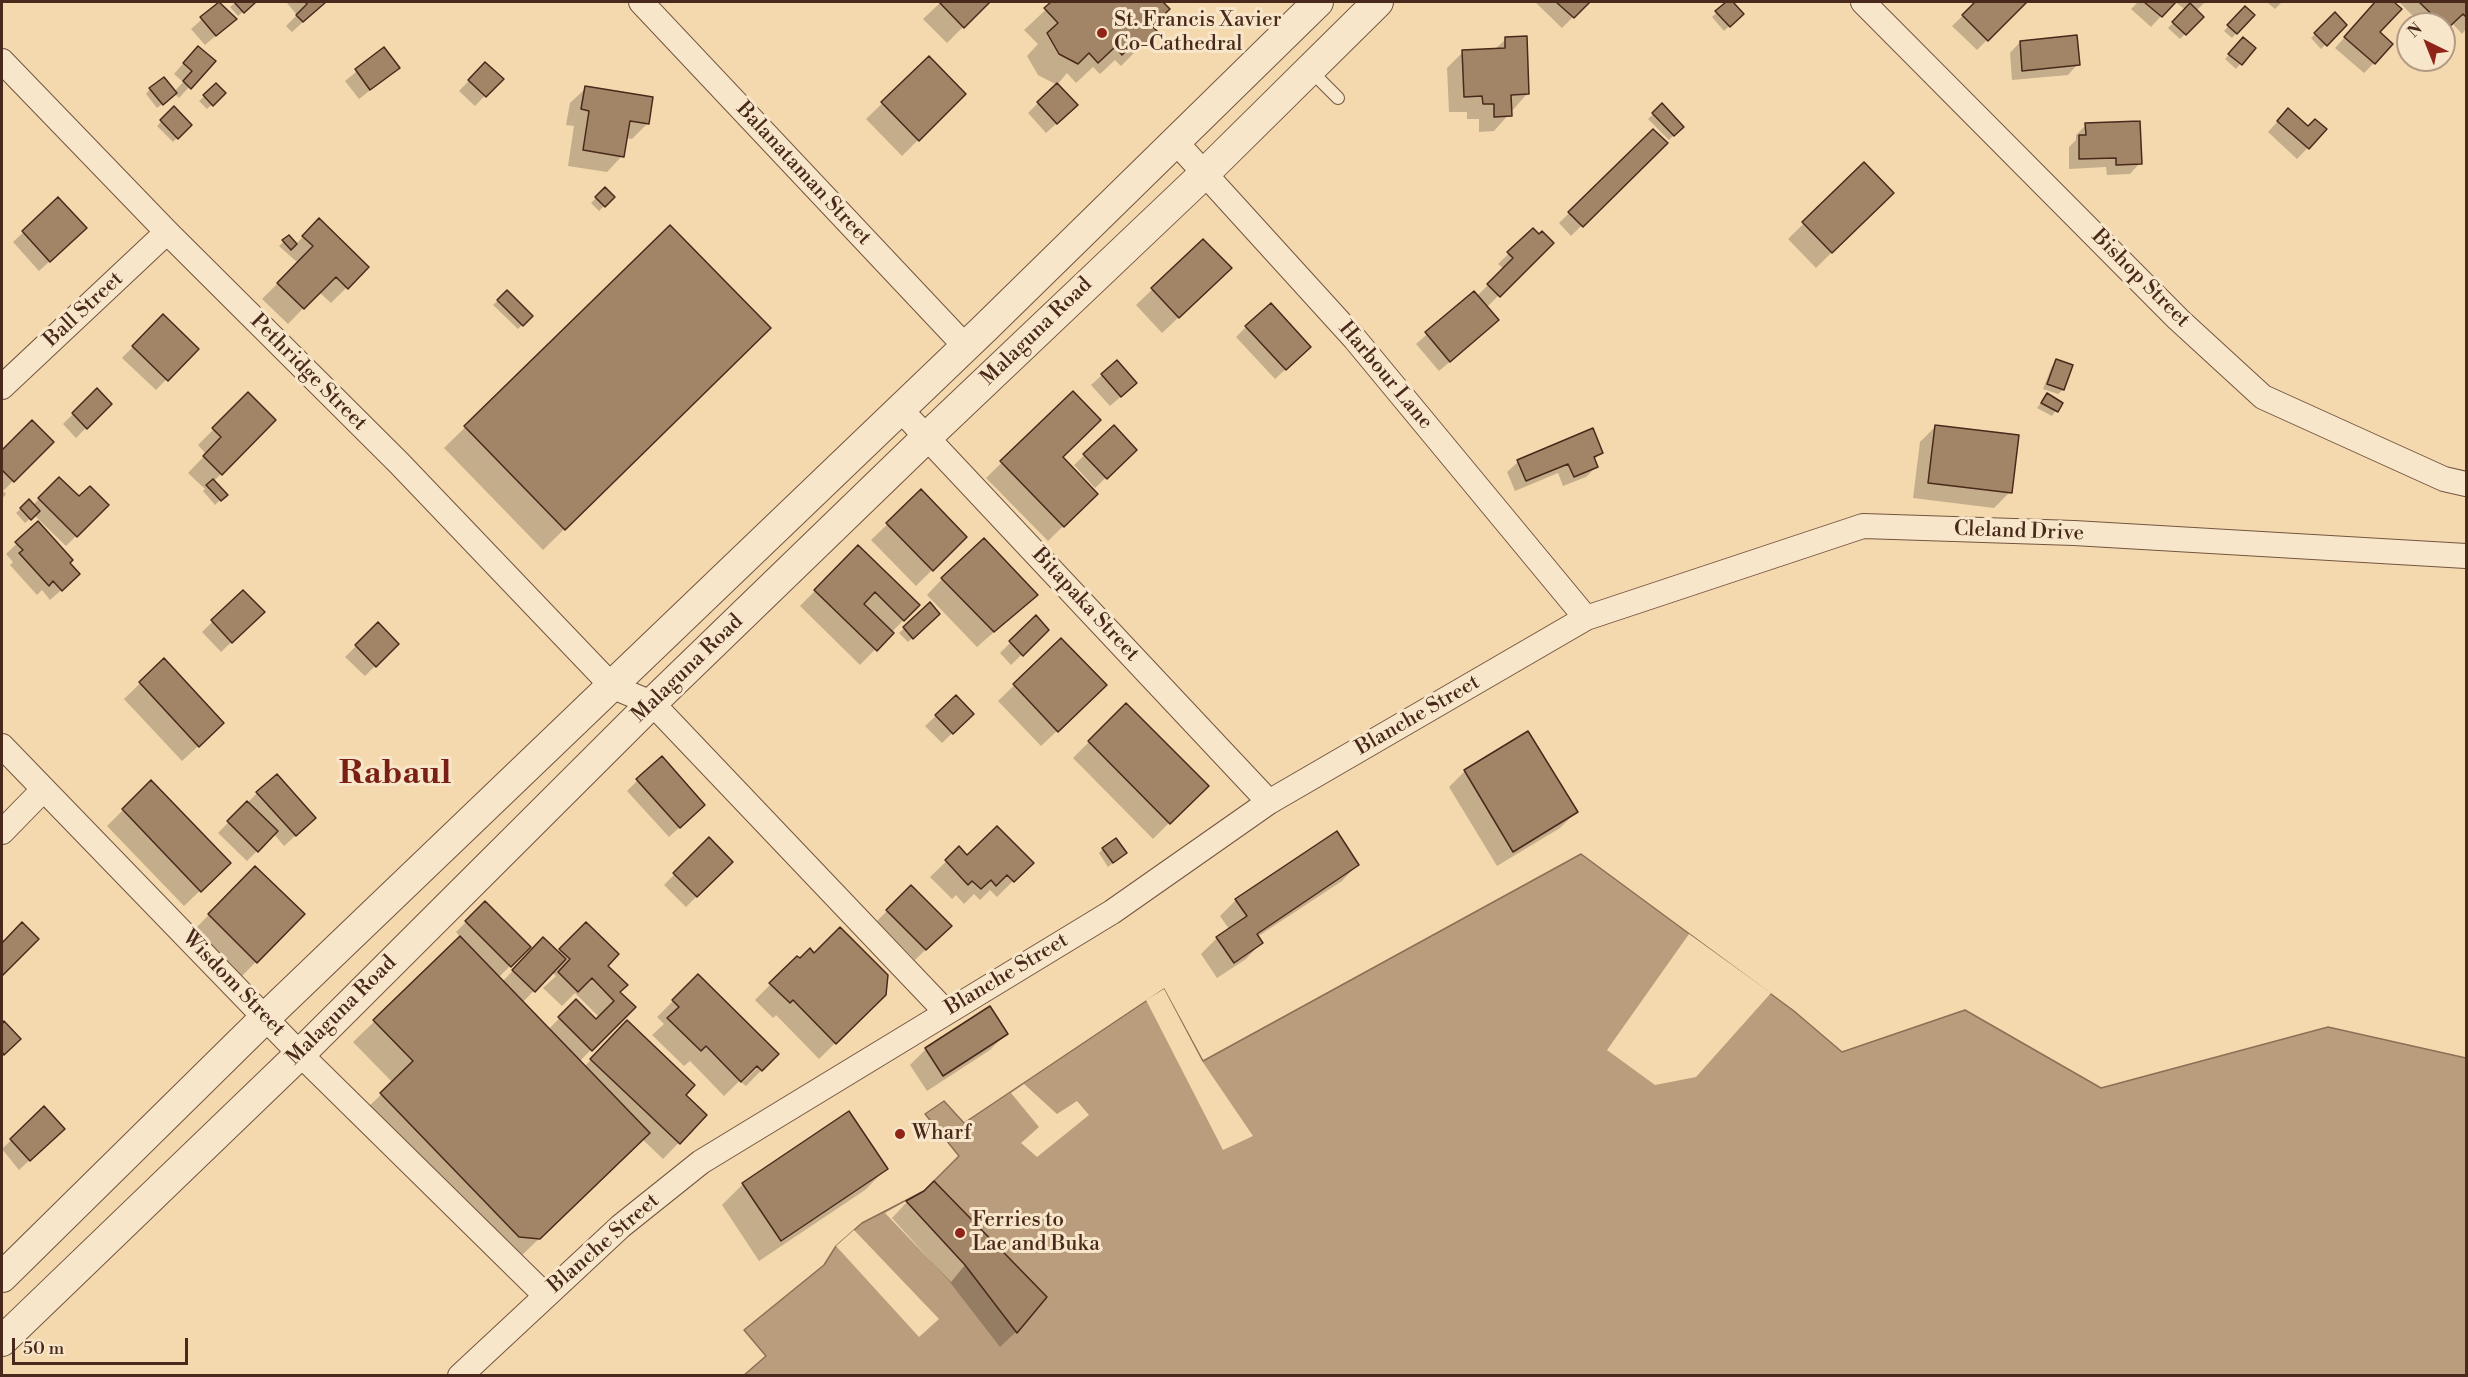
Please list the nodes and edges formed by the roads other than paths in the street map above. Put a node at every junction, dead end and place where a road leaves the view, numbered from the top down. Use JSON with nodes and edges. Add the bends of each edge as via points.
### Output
{"nodes":[{"id":1,"x":641,"y":2,"type":"edge"},
{"id":2,"x":1318,"y":2,"type":"edge"},
{"id":3,"x":1378,"y":2,"type":"edge"},
{"id":4,"x":1863,"y":2,"type":"edge"},
{"id":5,"x":2,"y":61,"type":"edge"},
{"id":6,"x":1310,"y":69,"type":"junction"},
{"id":7,"x":1338,"y":98,"type":"dead end"},
{"id":8,"x":1175,"y":141,"type":"junction"},
{"id":9,"x":1204,"y":174,"type":"junction"},
{"id":10,"x":167,"y":232,"type":"junction"},
{"id":11,"x":965,"y":346,"type":"junction"},
{"id":12,"x":2,"y":387,"type":"edge"},
{"id":13,"x":900,"y":409,"type":"junction"},
{"id":14,"x":927,"y":437,"type":"junction"},
{"id":15,"x":2466,"y":484,"type":"edge"},
{"id":16,"x":2466,"y":556,"type":"edge"},
{"id":17,"x":1586,"y":618,"type":"junction"},
{"id":18,"x":613,"y":687,"type":"junction"},
{"id":19,"x":652,"y":703,"type":"junction"},
{"id":20,"x":2,"y":746,"type":"edge"},
{"id":21,"x":43,"y":790,"type":"junction"},
{"id":22,"x":1269,"y":802,"type":"junction"},
{"id":23,"x":2,"y":832,"type":"edge"},
{"id":24,"x":946,"y":1012,"type":"junction"},
{"id":25,"x":266,"y":1017,"type":"junction"},
{"id":26,"x":300,"y":1054,"type":"junction"},
{"id":27,"x":2,"y":1277,"type":"edge"},
{"id":28,"x":545,"y":1295,"type":"junction"},
{"id":29,"x":2,"y":1341,"type":"edge"},
{"id":30,"x":460,"y":1376,"type":"edge"}],
"edges":[{"from":1,"to":11,"type":"street","name":"Balanataman Street"},
{"from":2,"to":8,"type":"street","name":"Malaguna Road"},
{"from":3,"to":6,"type":"street","name":"Malaguna Road"},
{"from":4,"to":15,"type":"street","name":"Bishop Street","via":[[2178,319],[2263,397],[2444,479]]},
{"from":5,"to":10,"type":"street","name":"Pethridge Street"},
{"from":6,"to":7,"type":"lane"},
{"from":6,"to":9,"type":"street","name":"Malaguna Road"},
{"from":8,"to":9,"type":"street","name":"Harbour Lane"},
{"from":8,"to":11,"type":"street","name":"Malaguna Road"},
{"from":9,"to":14,"type":"street","name":"Malaguna Road"},
{"from":9,"to":17,"type":"street","name":"Harbour Lane","via":[[1355,339]]},
{"from":10,"to":12,"type":"street","name":"Ball Street"},
{"from":10,"to":18,"type":"street","name":"Pethridge Street","via":[[399,463]]},
{"from":11,"to":13,"type":"street","name":"Malaguna Road"},
{"from":13,"to":14,"type":"street","name":"Bitapaka Street"},
{"from":13,"to":18,"type":"street","name":"Malaguna Road"},
{"from":14,"to":19,"type":"street","name":"Malaguna Road"},
{"from":14,"to":22,"type":"street","name":"Bitapaka Street"},
{"from":16,"to":17,"type":"street","name":"Cleland Drive","via":[[2074,533],[1863,526]]},
{"from":17,"to":22,"type":"street","name":"Blanche Street"},
{"from":18,"to":19,"type":"street"},
{"from":18,"to":25,"type":"street","name":"Malaguna Road"},
{"from":19,"to":24,"type":"street"},
{"from":19,"to":26,"type":"street","name":"Malaguna Road"},
{"from":20,"to":21,"type":"street","name":"Wisdom Street"},
{"from":21,"to":23,"type":"street"},
{"from":21,"to":25,"type":"street","name":"Wisdom Street"},
{"from":22,"to":24,"type":"street","name":"Blanche Street","via":[[1112,912]]},
{"from":24,"to":28,"type":"street","name":"Blanche Street","via":[[701,1162],[621,1226]]},
{"from":25,"to":26,"type":"street","name":"Wisdom Street"},
{"from":25,"to":27,"type":"street","name":"Malaguna Road"},
{"from":26,"to":28,"type":"street","name":"Wisdom Street"},
{"from":26,"to":29,"type":"street","name":"Malaguna Road"},
{"from":28,"to":30,"type":"street","name":"Blanche Street"}]}
